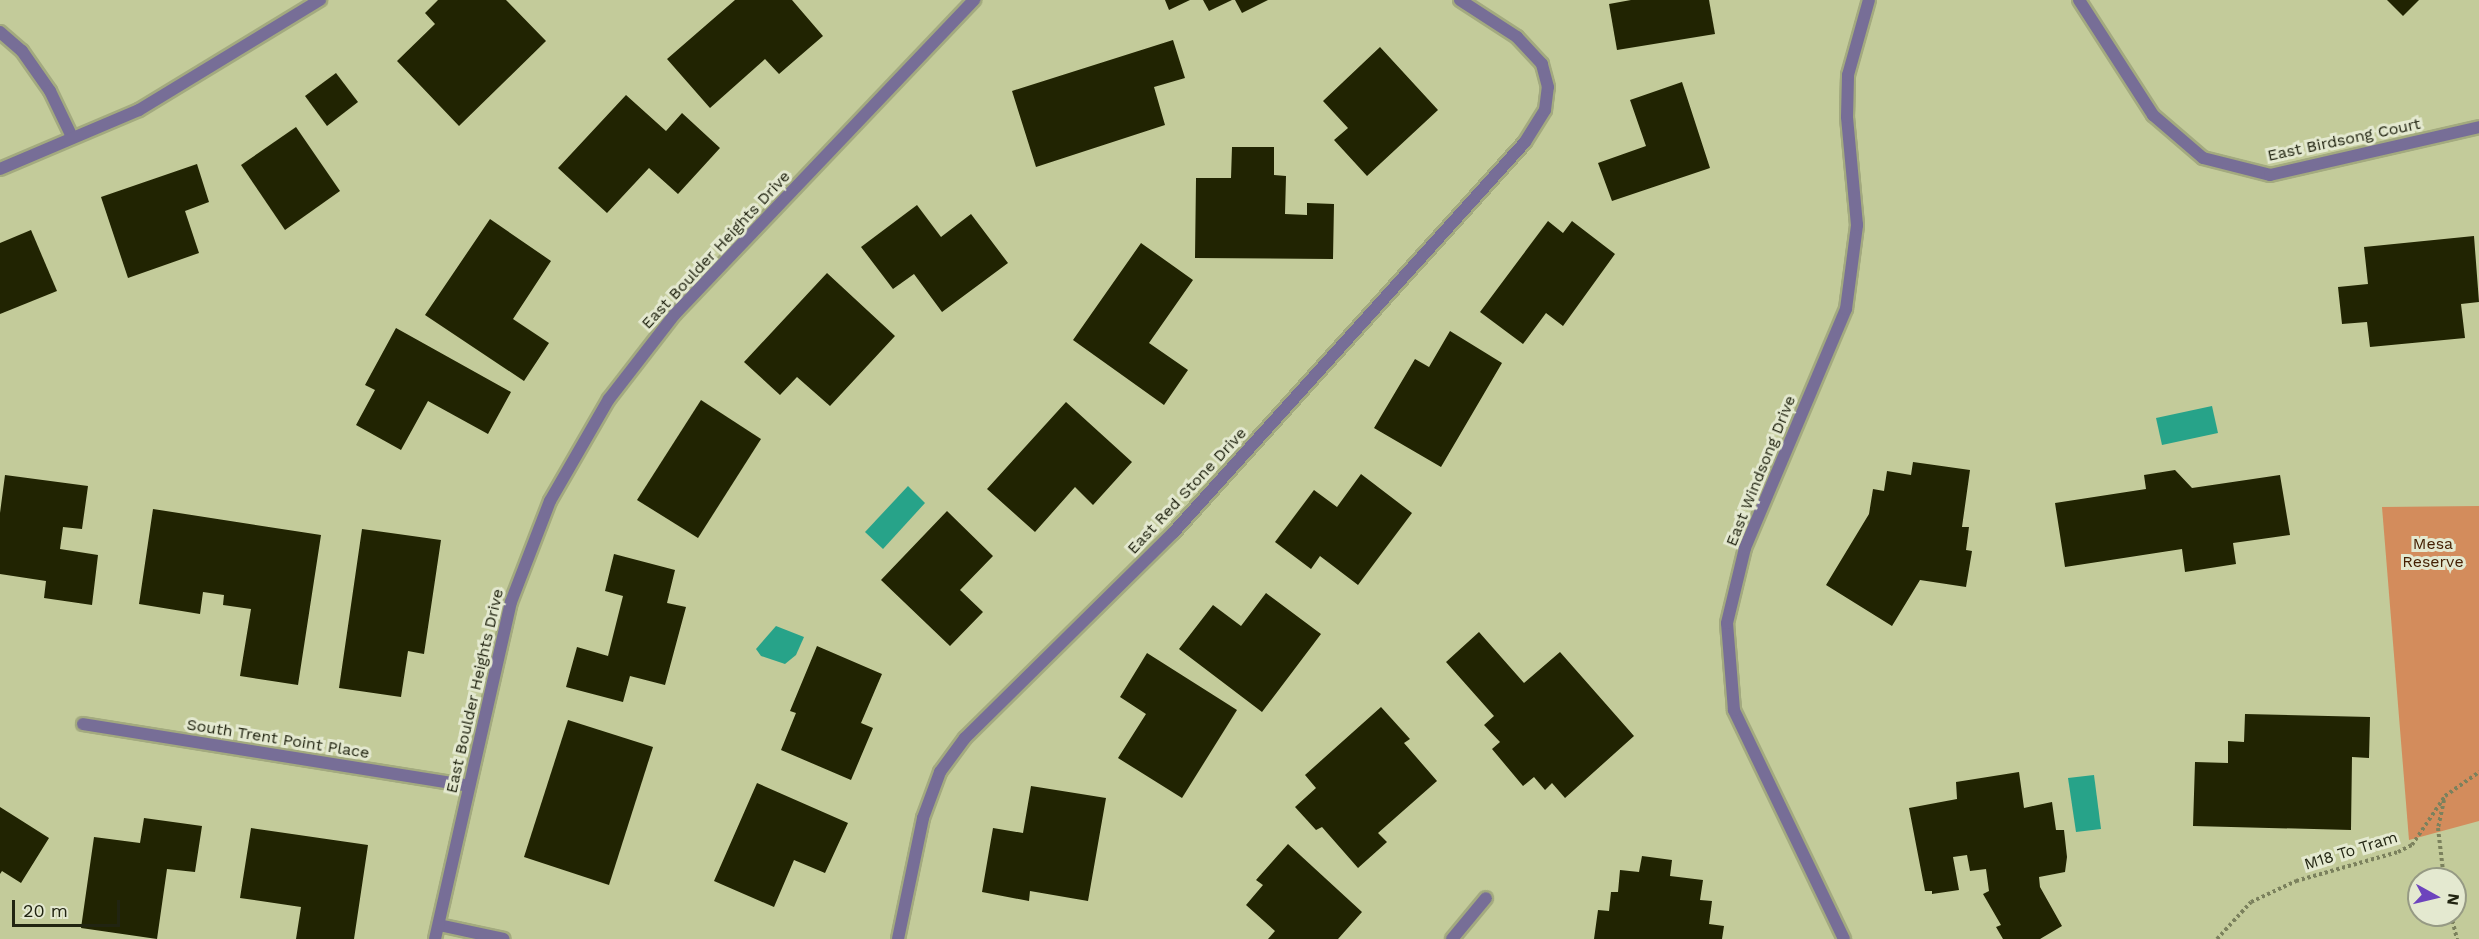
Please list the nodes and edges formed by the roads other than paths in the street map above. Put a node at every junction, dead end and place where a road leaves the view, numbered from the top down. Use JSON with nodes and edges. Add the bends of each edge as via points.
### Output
{"nodes":[{"id":1,"x":320,"y":0,"type":"edge"},
{"id":2,"x":974,"y":0,"type":"edge"},
{"id":3,"x":1460,"y":0,"type":"edge"},
{"id":4,"x":1869,"y":0,"type":"edge"},
{"id":5,"x":2079,"y":0,"type":"edge"},
{"id":6,"x":0,"y":32,"type":"edge"},
{"id":7,"x":2479,"y":127,"type":"edge"},
{"id":8,"x":72,"y":137,"type":"junction"},
{"id":9,"x":0,"y":169,"type":"edge"},
{"id":10,"x":83,"y":724,"type":"dead end"},
{"id":11,"x":469,"y":786,"type":"junction"},
{"id":12,"x":1486,"y":898,"type":"dead end"},
{"id":13,"x":439,"y":925,"type":"junction"},
{"id":14,"x":435,"y":939,"type":"edge"},
{"id":15,"x":504,"y":939,"type":"edge"},
{"id":16,"x":898,"y":939,"type":"edge"},
{"id":17,"x":1452,"y":939,"type":"edge"},
{"id":18,"x":1844,"y":939,"type":"edge"}],
"edges":[{"from":1,"to":8,"type":"street","via":[[139,110]]},
{"from":2,"to":11,"type":"street","name":"East Boulder Heights Drive","via":[[675,314],[609,399],[550,501],[511,602]]},
{"from":3,"to":16,"type":"street","name":"East Red Stone Drive","via":[[1517,37],[1542,64],[1548,87],[1545,110],[1525,142],[1173,533],[965,738],[940,772],[923,818]]},
{"from":4,"to":18,"type":"street","name":"East Windsong Drive","via":[[1848,75],[1847,117],[1857,225],[1846,309],[1745,548],[1727,623],[1734,710]]},
{"from":5,"to":7,"type":"street","name":"East Birdsong Court","via":[[2153,115],[2203,158],[2270,175]]},
{"from":6,"to":8,"type":"street","via":[[22,51],[50,91]]},
{"from":8,"to":9,"type":"street"},
{"from":10,"to":11,"type":"street","name":"South Trent Point Place"},
{"from":11,"to":13,"type":"street","name":"East Boulder Heights Drive"},
{"from":12,"to":17,"type":"street"},
{"from":13,"to":14,"type":"street","name":"East Boulder Heights Drive"},
{"from":13,"to":15,"type":"street"}]}
